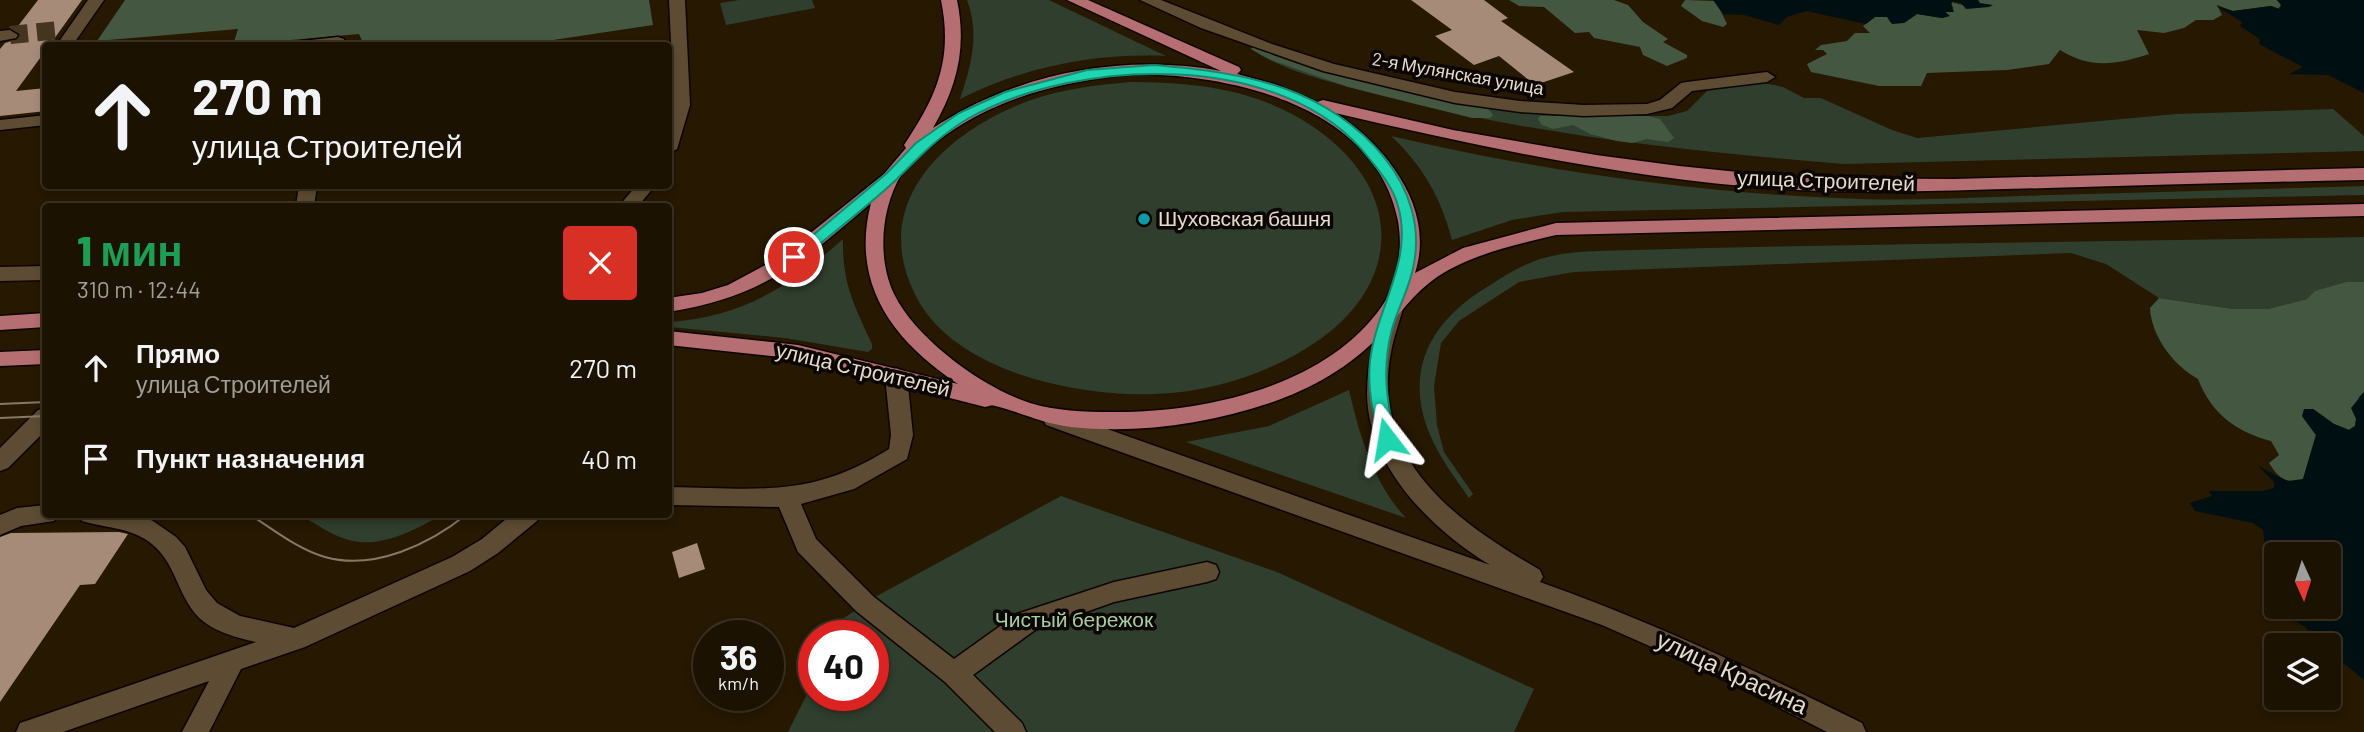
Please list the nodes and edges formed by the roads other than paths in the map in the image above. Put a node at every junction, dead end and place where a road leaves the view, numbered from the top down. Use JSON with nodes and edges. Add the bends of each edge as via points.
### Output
{"nodes":[{"id":1,"x":96,"y":0,"type":"edge"},
{"id":2,"x":677,"y":0,"type":"edge"},
{"id":3,"x":948,"y":0,"type":"edge"},
{"id":4,"x":1075,"y":0,"type":"edge"},
{"id":5,"x":1148,"y":0,"type":"edge"},
{"id":6,"x":67,"y":35,"type":"tunnel mouth"},
{"id":7,"x":1767,"y":77,"type":"dead end"},
{"id":8,"x":1289,"y":95,"type":"junction"},
{"id":9,"x":42,"y":120,"type":"edge"},
{"id":10,"x":0,"y":125,"type":"edge"},
{"id":11,"x":672,"y":136,"type":"edge"},
{"id":12,"x":895,"y":172,"type":"junction"},
{"id":13,"x":2364,"y":174,"type":"edge"},
{"id":14,"x":643,"y":189,"type":"edge"},
{"id":15,"x":631,"y":203,"type":"edge"},
{"id":16,"x":2364,"y":210,"type":"edge"},
{"id":17,"x":42,"y":273,"type":"edge"},
{"id":18,"x":0,"y":274,"type":"edge"},
{"id":19,"x":672,"y":304,"type":"edge"},
{"id":20,"x":1394,"y":305,"type":"junction"},
{"id":21,"x":42,"y":320,"type":"edge"},
{"id":22,"x":0,"y":323,"type":"edge"},
{"id":23,"x":672,"y":338,"type":"edge"},
{"id":24,"x":42,"y":357,"type":"edge"},
{"id":25,"x":0,"y":359,"type":"edge"},
{"id":26,"x":896,"y":376,"type":"junction"},
{"id":27,"x":1021,"y":408,"type":"junction"},
{"id":28,"x":42,"y":420,"type":"edge"},
{"id":29,"x":0,"y":462,"type":"edge"},
{"id":30,"x":672,"y":496,"type":"edge"},
{"id":31,"x":787,"y":498,"type":"junction"},
{"id":32,"x":42,"y":514,"type":"edge"},
{"id":33,"x":116,"y":518,"type":"edge"},
{"id":34,"x":525,"y":518,"type":"edge"},
{"id":35,"x":0,"y":526,"type":"edge"},
{"id":36,"x":1207,"y":572,"type":"dead end"},
{"id":37,"x":1611,"y":618,"type":"junction"},
{"id":38,"x":296,"y":639,"type":"junction"},
{"id":39,"x":233,"y":660,"type":"junction"},
{"id":40,"x":954,"y":674,"type":"junction"},
{"id":41,"x":29,"y":732,"type":"edge"},
{"id":42,"x":195,"y":732,"type":"edge"},
{"id":43,"x":1013,"y":732,"type":"edge"},
{"id":44,"x":1853,"y":732,"type":"edge"}],
"edges":[{"from":1,"to":6,"type":"street"},
{"from":2,"to":11,"type":"street","via":[[682,105]]},
{"from":3,"to":12,"type":"main road","via":[[955,29],[953,62],[932,117]]},
{"from":4,"to":8,"type":"main road"},
{"from":5,"to":7,"type":"street","name":"2-я Мулянская улица","via":[[1355,74],[1520,107],[1647,110],[1666,104],[1687,87]]},
{"from":8,"to":12,"type":"main road","via":[[1181,70],[1087,74],[986,105],[920,146]]},
{"from":8,"to":13,"type":"main road","name":"улица Строителей","via":[[1393,122],[1563,155],[1798,184],[1954,185]]},
{"from":8,"to":20,"type":"main road","via":[[1332,117],[1362,140],[1401,194],[1409,221],[1408,253]]},
{"from":9,"to":10,"type":"street"},
{"from":12,"to":19,"type":"main road","via":[[764,278],[714,299]]},
{"from":12,"to":27,"type":"main road","via":[[875,229],[884,295],[898,317],[965,379]]},
{"from":14,"to":15,"type":"street"},
{"from":16,"to":20,"type":"main road","name":"улица Строителей","via":[[1556,229],[1452,261],[1408,288]]},
{"from":17,"to":18,"type":"street"},
{"from":20,"to":27,"type":"main road","name":"улица Строителей","via":[[1364,339],[1334,362],[1282,390],[1215,412],[1136,420],[1071,417]]},
{"from":20,"to":37,"type":"street","via":[[1380,345],[1377,399],[1387,439],[1410,482],[1430,507],[1468,539]]},
{"from":21,"to":22,"type":"main road"},
{"from":23,"to":26,"type":"main road","name":"улица Строителей","via":[[799,352]]},
{"from":24,"to":25,"type":"main road"},
{"from":26,"to":27,"type":"main road","name":"улица Строителей"},
{"from":26,"to":31,"type":"street","via":[[902,435],[899,453],[843,485]]},
{"from":27,"to":37,"type":"street"},
{"from":28,"to":29,"type":"street"},
{"from":30,"to":31,"type":"street"},
{"from":31,"to":40,"type":"street","via":[[806,545],[865,604]]},
{"from":32,"to":35,"type":"street","via":[[17,517]]},
{"from":33,"to":38,"type":"street","via":[[157,534],[184,566],[198,601],[215,616],[239,627]]},
{"from":34,"to":38,"type":"street","via":[[461,564]]},
{"from":36,"to":40,"type":"street","via":[[1114,592],[1026,622]]},
{"from":37,"to":44,"type":"street","name":"улица Красина","via":[[1726,668]]},
{"from":38,"to":39,"type":"street"},
{"from":39,"to":41,"type":"street"},
{"from":39,"to":42,"type":"street"},
{"from":40,"to":43,"type":"street"}]}
